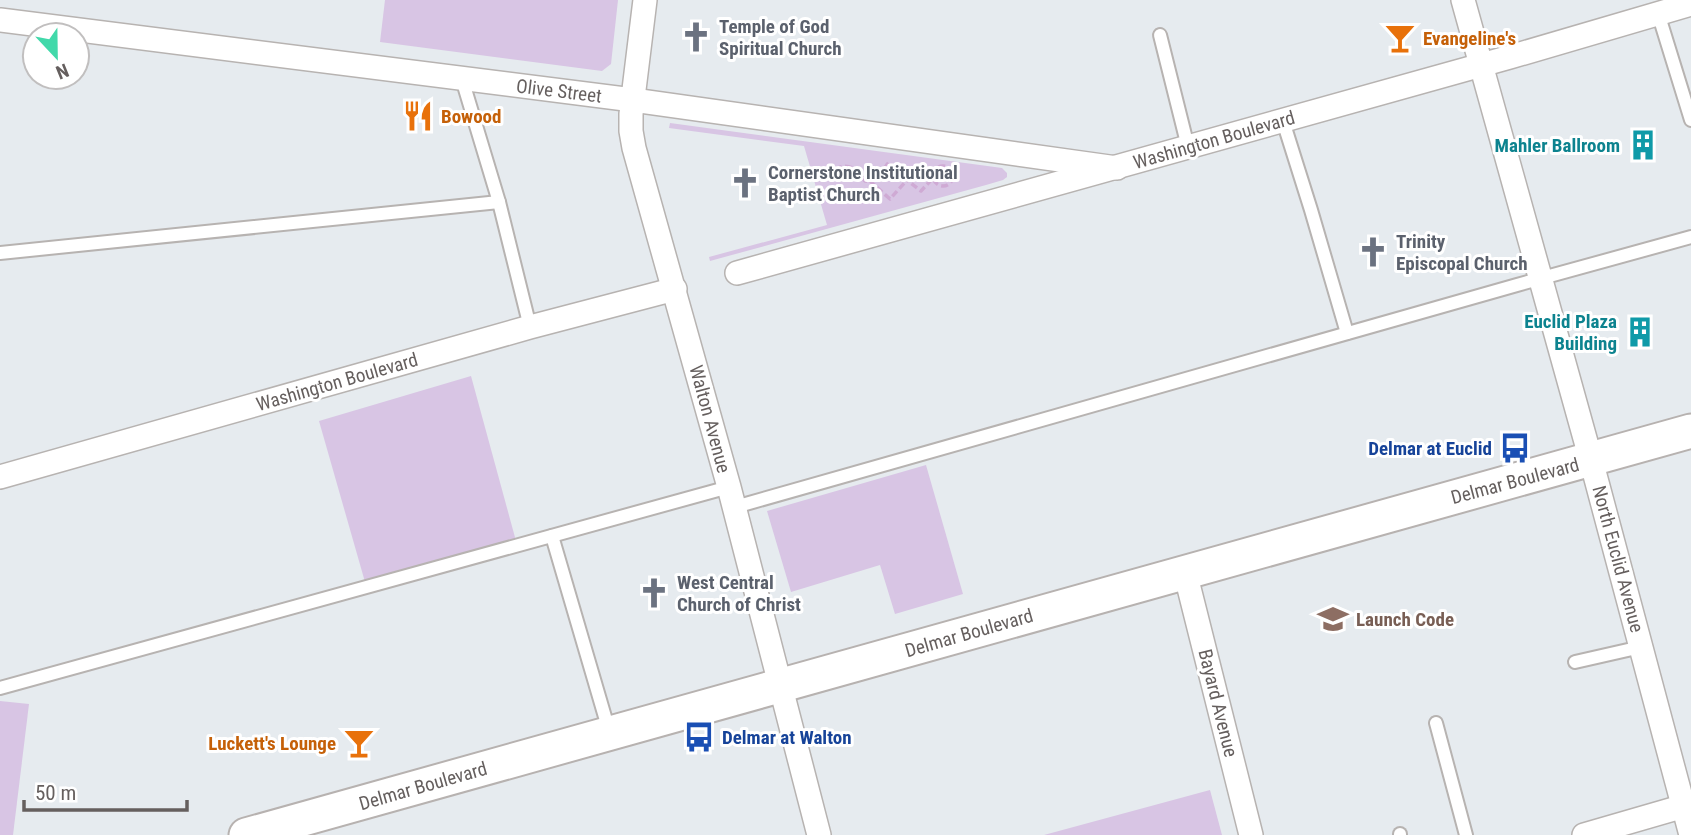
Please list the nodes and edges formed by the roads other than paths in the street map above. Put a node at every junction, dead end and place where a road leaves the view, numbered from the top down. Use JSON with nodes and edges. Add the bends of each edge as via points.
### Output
{"nodes":[{"id":1,"x":645,"y":0,"type":"edge"},
{"id":2,"x":1463,"y":0,"type":"edge"},
{"id":3,"x":1687,"y":3,"type":"edge"},
{"id":4,"x":1658,"y":13,"type":"junction"},
{"id":5,"x":0,"y":20,"type":"edge"},
{"id":6,"x":1160,"y":35,"type":"dead end"},
{"id":7,"x":1481,"y":65,"type":"junction"},
{"id":8,"x":462,"y":79,"type":"junction"},
{"id":9,"x":633,"y":100,"type":"junction"},
{"id":10,"x":1691,"y":120,"type":"edge"},
{"id":11,"x":1283,"y":121,"type":"junction"},
{"id":12,"x":1188,"y":147,"type":"junction"},
{"id":13,"x":1117,"y":168,"type":"junction"},
{"id":14,"x":499,"y":202,"type":"junction"},
{"id":15,"x":1691,"y":237,"type":"edge"},
{"id":16,"x":0,"y":253,"type":"edge"},
{"id":17,"x":737,"y":273,"type":"dead end"},
{"id":18,"x":1540,"y":278,"type":"junction"},
{"id":19,"x":675,"y":289,"type":"junction"},
{"id":20,"x":530,"y":327,"type":"junction"},
{"id":21,"x":1347,"y":333,"type":"junction"},
{"id":22,"x":1691,"y":431,"type":"edge"},
{"id":23,"x":1591,"y":460,"type":"junction"},
{"id":24,"x":0,"y":477,"type":"edge"},
{"id":25,"x":732,"y":497,"type":"junction"},
{"id":26,"x":552,"y":536,"type":"junction"},
{"id":27,"x":1185,"y":572,"type":"junction"},
{"id":28,"x":1641,"y":647,"type":"junction"},
{"id":29,"x":1574,"y":662,"type":"dead end"},
{"id":30,"x":781,"y":686,"type":"junction"},
{"id":31,"x":0,"y":688,"type":"edge"},
{"id":32,"x":1436,"y":723,"type":"dead end"},
{"id":33,"x":610,"y":734,"type":"junction"},
{"id":34,"x":1687,"y":805,"type":"edge"},
{"id":35,"x":246,"y":835,"type":"edge"},
{"id":36,"x":819,"y":835,"type":"edge"},
{"id":37,"x":1251,"y":835,"type":"edge"},
{"id":38,"x":1466,"y":835,"type":"edge"},
{"id":39,"x":1584,"y":835,"type":"edge"},
{"id":40,"x":1691,"y":835,"type":"edge"}],
"edges":[{"from":1,"to":9,"type":"street","name":"Walton Avenue"},
{"from":2,"to":7,"type":"street","name":"North Euclid Avenue"},
{"from":3,"to":4,"type":"street","name":"Washington Boulevard"},
{"from":4,"to":7,"type":"street","name":"Washington Boulevard"},
{"from":4,"to":10,"type":"lane"},
{"from":5,"to":8,"type":"street","name":"Olive Street"},
{"from":6,"to":12,"type":"lane"},
{"from":7,"to":11,"type":"street","name":"Washington Boulevard"},
{"from":7,"to":18,"type":"street","name":"North Euclid Avenue"},
{"from":8,"to":9,"type":"street","name":"Olive Street"},
{"from":8,"to":14,"type":"lane"},
{"from":9,"to":13,"type":"street","name":"Olive Street"},
{"from":9,"to":19,"type":"street","name":"Walton Avenue","via":[[634,148]]},
{"from":11,"to":12,"type":"street","name":"Washington Boulevard"},
{"from":11,"to":21,"type":"lane"},
{"from":12,"to":13,"type":"street","name":"Washington Boulevard"},
{"from":13,"to":17,"type":"street","name":"Washington Boulevard"},
{"from":14,"to":16,"type":"lane"},
{"from":14,"to":20,"type":"lane"},
{"from":15,"to":18,"type":"lane"},
{"from":18,"to":21,"type":"lane"},
{"from":18,"to":23,"type":"street","name":"North Euclid Avenue"},
{"from":19,"to":20,"type":"street","name":"Washington Boulevard"},
{"from":19,"to":25,"type":"street","name":"Walton Avenue"},
{"from":20,"to":24,"type":"street","name":"Washington Boulevard"},
{"from":21,"to":25,"type":"lane"},
{"from":22,"to":23,"type":"main road","name":"Delmar Boulevard"},
{"from":23,"to":27,"type":"main road","name":"Delmar Boulevard"},
{"from":23,"to":28,"type":"street","name":"North Euclid Avenue"},
{"from":25,"to":26,"type":"lane"},
{"from":25,"to":30,"type":"street","name":"Walton Avenue"},
{"from":26,"to":31,"type":"lane"},
{"from":26,"to":33,"type":"lane"},
{"from":27,"to":30,"type":"main road","name":"Delmar Boulevard"},
{"from":27,"to":37,"type":"street","name":"Bayard Avenue"},
{"from":28,"to":29,"type":"lane"},
{"from":28,"to":34,"type":"street","name":"North Euclid Avenue"},
{"from":30,"to":33,"type":"main road","name":"Delmar Boulevard"},
{"from":30,"to":36,"type":"street","name":"Walton Avenue"},
{"from":32,"to":38,"type":"lane"},
{"from":33,"to":35,"type":"main road","name":"Delmar Boulevard"},
{"from":34,"to":39,"type":"street"},
{"from":34,"to":40,"type":"street","name":"North Euclid Avenue"}]}
